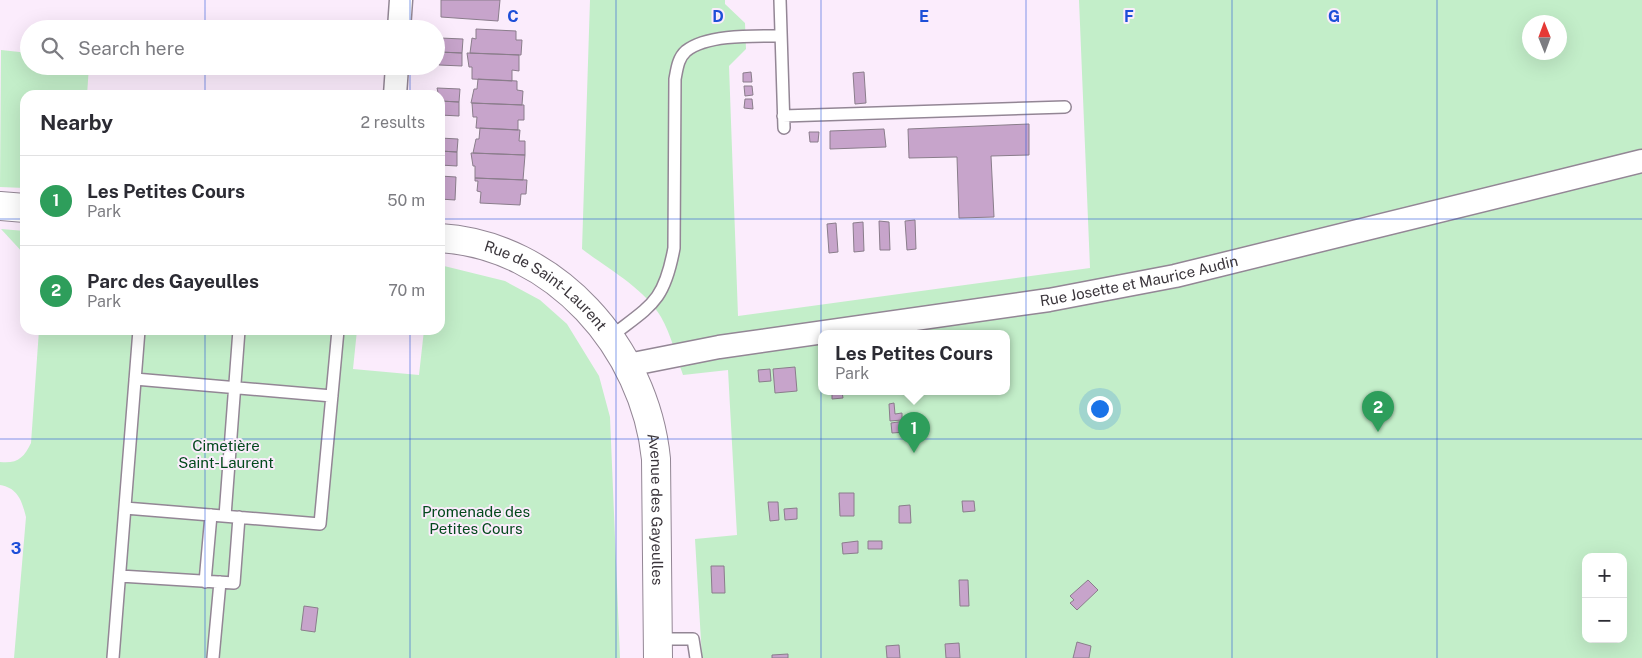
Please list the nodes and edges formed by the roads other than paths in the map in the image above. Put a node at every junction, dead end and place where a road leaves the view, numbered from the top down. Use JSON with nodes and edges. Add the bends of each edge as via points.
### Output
{"nodes":[{"id":1,"x":401,"y":0,"type":"edge"},
{"id":2,"x":780,"y":0,"type":"edge"},
{"id":3,"x":400,"y":20,"type":"edge"},
{"id":4,"x":781,"y":36,"type":"junction"},
{"id":5,"x":396,"y":75,"type":"edge"},
{"id":6,"x":395,"y":90,"type":"edge"},
{"id":7,"x":1065,"y":107,"type":"dead end"},
{"id":8,"x":1642,"y":161,"type":"edge"},
{"id":9,"x":0,"y":206,"type":"edge"},
{"id":10,"x":20,"y":208,"type":"edge"},
{"id":11,"x":445,"y":239,"type":"edge"},
{"id":12,"x":838,"y":330,"type":"edge"},
{"id":13,"x":818,"y":333,"type":"edge"},
{"id":14,"x":139,"y":335,"type":"edge"},
{"id":15,"x":239,"y":335,"type":"edge"},
{"id":16,"x":338,"y":335,"type":"edge"},
{"id":17,"x":609,"y":338,"type":"junction"},
{"id":18,"x":628,"y":365,"type":"junction"},
{"id":19,"x":135,"y":379,"type":"junction"},
{"id":20,"x":235,"y":387,"type":"junction"},
{"id":21,"x":332,"y":396,"type":"junction"},
{"id":22,"x":125,"y":508,"type":"junction"},
{"id":23,"x":210,"y":515,"type":"junction"},
{"id":24,"x":225,"y":516,"type":"junction"},
{"id":25,"x":240,"y":517,"type":"junction"},
{"id":26,"x":120,"y":576,"type":"junction"},
{"id":27,"x":205,"y":582,"type":"junction"},
{"id":28,"x":220,"y":582,"type":"junction"},
{"id":29,"x":658,"y":649,"type":"edge"},
{"id":30,"x":113,"y":658,"type":"edge"},
{"id":31,"x":213,"y":658,"type":"edge"},
{"id":32,"x":696,"y":658,"type":"edge"}],
"edges":[{"from":1,"to":3,"type":"street"},
{"from":2,"to":4,"type":"lane"},
{"from":4,"to":7,"type":"lane","via":[[783,122]]},
{"from":4,"to":17,"type":"lane","via":[[745,36],[699,43],[685,52],[678,62],[675,79],[674,248],[670,270],[656,300]]},
{"from":5,"to":6,"type":"street"},
{"from":8,"to":12,"type":"street","name":"Rue Josette et Maurice Audin","via":[[1175,276],[1049,300]]},
{"from":9,"to":10,"type":"street"},
{"from":11,"to":17,"type":"street","name":"Rue de Saint-Laurent","via":[[496,248],[533,265],[570,291]]},
{"from":13,"to":18,"type":"street","name":"Rue Josette et Maurice Audin","via":[[719,347]]},
{"from":14,"to":19,"type":"lane"},
{"from":15,"to":20,"type":"lane"},
{"from":16,"to":21,"type":"lane"},
{"from":17,"to":18,"type":"street","name":"Rue de Saint-Laurent"},
{"from":18,"to":29,"type":"street","name":"Avenue des Gayeulles","via":[[643,396],[655,446]]},
{"from":19,"to":20,"type":"lane"},
{"from":19,"to":22,"type":"lane"},
{"from":20,"to":21,"type":"lane"},
{"from":20,"to":24,"type":"lane"},
{"from":21,"to":25,"type":"lane","via":[[320,524]]},
{"from":22,"to":23,"type":"lane"},
{"from":22,"to":26,"type":"lane"},
{"from":23,"to":24,"type":"lane"},
{"from":23,"to":27,"type":"lane"},
{"from":24,"to":25,"type":"lane"},
{"from":25,"to":28,"type":"lane","via":[[234,583]]},
{"from":26,"to":27,"type":"lane"},
{"from":26,"to":30,"type":"lane"},
{"from":27,"to":28,"type":"lane"},
{"from":28,"to":31,"type":"lane"},
{"from":29,"to":32,"type":"lane","via":[[693,639]]}]}
